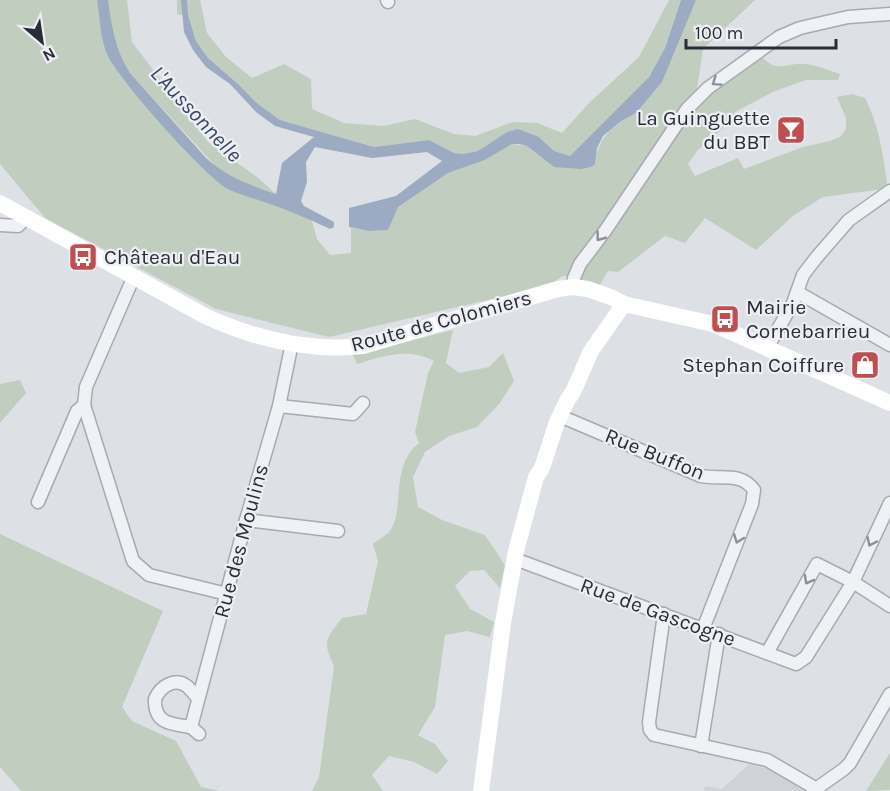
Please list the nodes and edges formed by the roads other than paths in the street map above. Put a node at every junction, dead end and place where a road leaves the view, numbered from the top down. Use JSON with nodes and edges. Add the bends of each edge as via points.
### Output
{"nodes":[{"id":1,"x":890,"y":14,"type":"edge"},
{"id":2,"x":890,"y":191,"type":"edge"},
{"id":3,"x":0,"y":203,"type":"edge"},
{"id":4,"x":26,"y":218,"type":"junction"},
{"id":5,"x":0,"y":225,"type":"edge"},
{"id":6,"x":134,"y":276,"type":"junction"},
{"id":7,"x":573,"y":287,"type":"junction"},
{"id":8,"x":797,"y":292,"type":"junction"},
{"id":9,"x":624,"y":304,"type":"junction"},
{"id":10,"x":292,"y":344,"type":"junction"},
{"id":11,"x":890,"y":345,"type":"edge"},
{"id":12,"x":766,"y":348,"type":"junction"},
{"id":13,"x":363,"y":403,"type":"dead end"},
{"id":14,"x":890,"y":403,"type":"edge"},
{"id":15,"x":84,"y":405,"type":"junction"},
{"id":16,"x":279,"y":406,"type":"junction"},
{"id":17,"x":560,"y":416,"type":"junction"},
{"id":18,"x":38,"y":501,"type":"dead end"},
{"id":19,"x":890,"y":503,"type":"edge"},
{"id":20,"x":246,"y":520,"type":"junction"},
{"id":21,"x":338,"y":531,"type":"dead end"},
{"id":22,"x":515,"y":560,"type":"junction"},
{"id":23,"x":853,"y":582,"type":"junction"},
{"id":24,"x":227,"y":594,"type":"junction"},
{"id":25,"x":890,"y":606,"type":"edge"},
{"id":26,"x":664,"y":614,"type":"junction"},
{"id":27,"x":703,"y":629,"type":"junction"},
{"id":28,"x":719,"y":634,"type":"junction"},
{"id":29,"x":767,"y":653,"type":"junction"},
{"id":30,"x":890,"y":694,"type":"edge"},
{"id":31,"x":198,"y":698,"type":"junction"},
{"id":32,"x":701,"y":746,"type":"junction"},
{"id":33,"x":814,"y":790,"type":"edge"},
{"id":34,"x":481,"y":791,"type":"edge"}],
"edges":[{"from":1,"to":7,"type":"street","one_way":true,"via":[[848,16],[800,28],[779,37],[708,88],[687,109],[580,264]]},
{"from":2,"to":8,"type":"street","via":[[849,220],[834,236],[804,275]]},
{"from":3,"to":4,"type":"street","name":"Route de Colomiers"},
{"from":4,"to":5,"type":"street","via":[[18,226]]},
{"from":4,"to":6,"type":"street","name":"Route de Colomiers"},
{"from":6,"to":10,"type":"street","name":"Route de Colomiers","via":[[231,328]]},
{"from":6,"to":15,"type":"street","via":[[86,387]]},
{"from":7,"to":9,"type":"street","name":"Route de Colomiers","via":[[601,293]]},
{"from":7,"to":10,"type":"street","name":"Route de Colomiers","via":[[363,346],[336,349]]},
{"from":8,"to":11,"type":"street"},
{"from":8,"to":12,"type":"street"},
{"from":9,"to":12,"type":"street","name":"Route de Colomiers","via":[[713,324]]},
{"from":9,"to":17,"type":"street","via":[[591,351]]},
{"from":10,"to":16,"type":"street","name":"Rue des Moulins"},
{"from":12,"to":14,"type":"street","name":"Route de Colomiers"},
{"from":13,"to":16,"type":"street","via":[[353,414]]},
{"from":15,"to":18,"type":"street","via":[[77,411]]},
{"from":15,"to":24,"type":"street","via":[[133,561],[149,575]]},
{"from":16,"to":20,"type":"street","name":"Rue des Moulins"},
{"from":17,"to":22,"type":"street","via":[[536,477]]},
{"from":17,"to":27,"type":"street","name":"Rue Buffon","one_way":true,"via":[[701,476],[730,476],[750,485],[754,494],[752,504]]},
{"from":19,"to":23,"type":"street","one_way":true},
{"from":20,"to":21,"type":"street"},
{"from":20,"to":24,"type":"street","name":"Rue des Moulins"},
{"from":22,"to":26,"type":"street","name":"Rue de Gascogne"},
{"from":22,"to":34,"type":"street"},
{"from":23,"to":25,"type":"street"},
{"from":23,"to":29,"type":"street","name":"Rue de Gascogne","via":[[801,662],[796,664]]},
{"from":23,"to":29,"type":"street","one_way":true,"via":[[817,564]]},
{"from":24,"to":31,"type":"street","name":"Rue des Moulins","via":[[209,683]]},
{"from":26,"to":27,"type":"street","name":"Rue de Gascogne"},
{"from":26,"to":32,"type":"street","via":[[650,730],[658,737]]},
{"from":27,"to":28,"type":"street","name":"Rue de Gascogne"},
{"from":28,"to":29,"type":"street","name":"Rue de Gascogne"},
{"from":28,"to":32,"type":"street"},
{"from":30,"to":33,"type":"street","via":[[850,763]]},
{"from":31,"to":31,"type":"street","name":"Rue des Moulins","via":[[195,731],[165,722],[155,708],[158,692],[171,683],[187,686]]},
{"from":32,"to":33,"type":"street","via":[[767,760]]}]}
